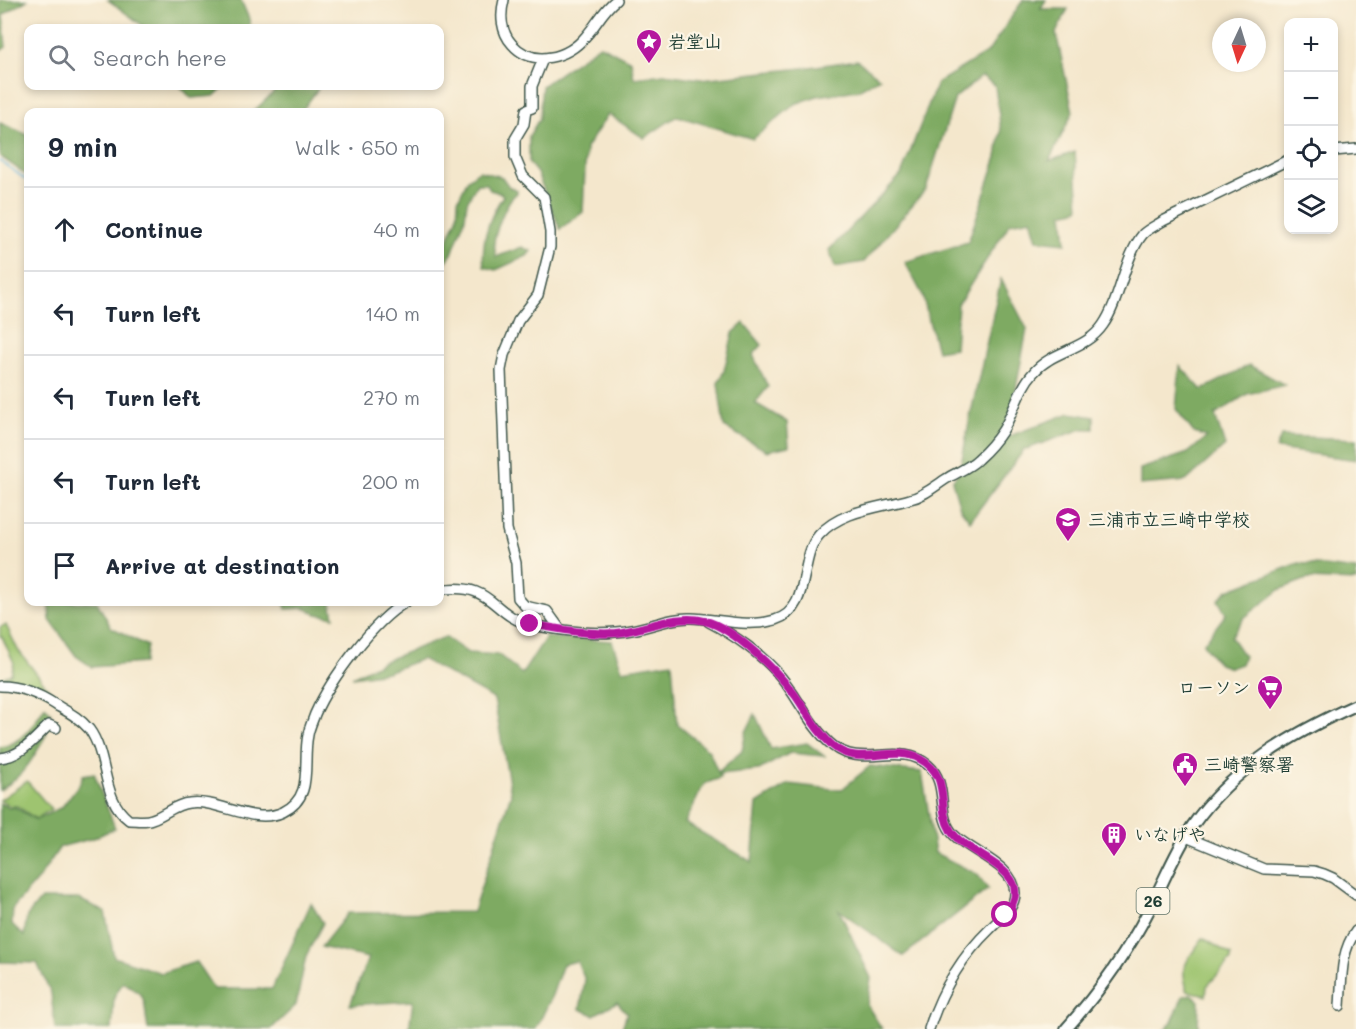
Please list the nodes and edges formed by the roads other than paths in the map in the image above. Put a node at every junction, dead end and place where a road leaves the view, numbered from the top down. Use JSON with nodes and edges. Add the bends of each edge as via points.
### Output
{"nodes":[{"id":1,"x":504,"y":0,"type":"edge"},
{"id":2,"x":616,"y":0,"type":"edge"},
{"id":3,"x":543,"y":59,"type":"junction"},
{"id":4,"x":1356,"y":149,"type":"edge"},
{"id":5,"x":1338,"y":151,"type":"edge"},
{"id":6,"x":1284,"y":162,"type":"edge"},
{"id":7,"x":444,"y":589,"type":"edge"},
{"id":8,"x":400,"y":606,"type":"edge"},
{"id":9,"x":707,"y":621,"type":"junction"},
{"id":10,"x":560,"y":629,"type":"junction"},
{"id":11,"x":0,"y":686,"type":"edge"},
{"id":12,"x":1356,"y":705,"type":"edge"},
{"id":13,"x":56,"y":728,"type":"dead end"},
{"id":14,"x":0,"y":758,"type":"edge"},
{"id":15,"x":1186,"y":837,"type":"junction"},
{"id":16,"x":1356,"y":895,"type":"edge"},
{"id":17,"x":1356,"y":931,"type":"edge"},
{"id":18,"x":1340,"y":1006,"type":"dead end"},
{"id":19,"x":929,"y":1029,"type":"edge"},
{"id":20,"x":1066,"y":1029,"type":"edge"}],
"edges":[{"from":1,"to":3,"type":"street","via":[[506,37],[523,53]]},
{"from":2,"to":3,"type":"street","via":[[576,46]]},
{"from":3,"to":10,"type":"street","via":[[532,86],[533,105],[526,110],[513,151],[523,176],[544,197],[550,247],[538,295],[518,321],[504,355],[501,394],[507,529],[516,562],[518,598],[525,606],[547,611]]},
{"from":4,"to":5,"type":"street"},
{"from":6,"to":9,"type":"street","via":[[1144,234],[1101,327],[1090,339],[1049,358],[1033,372],[993,444],[976,461],[937,486],[912,499],[855,513],[818,536],[798,599],[785,616],[754,623]]},
{"from":7,"to":10,"type":"street","via":[[468,588],[483,594],[511,618]]},
{"from":8,"to":11,"type":"street","via":[[374,630],[329,687],[308,735],[307,773],[297,802],[282,813],[267,816],[199,802],[153,819],[129,820],[116,807],[96,740],[81,720],[43,696]]},
{"from":9,"to":10,"type":"street","via":[[677,619],[613,633]]},
{"from":9,"to":19,"type":"street","via":[[780,675],[834,747],[847,754],[906,754],[926,762],[940,781],[951,832],[1013,882],[1015,896],[1010,909],[958,968]]},
{"from":12,"to":15,"type":"main road","number":"26","via":[[1304,729],[1263,755],[1224,790]]},
{"from":13,"to":14,"type":"street","via":[[49,725],[25,750]]},
{"from":15,"to":16,"type":"street","via":[[1264,869],[1324,874]]},
{"from":15,"to":20,"type":"main road","number":"26","via":[[1117,963]]},
{"from":17,"to":18,"type":"street","via":[[1344,958]]}]}
